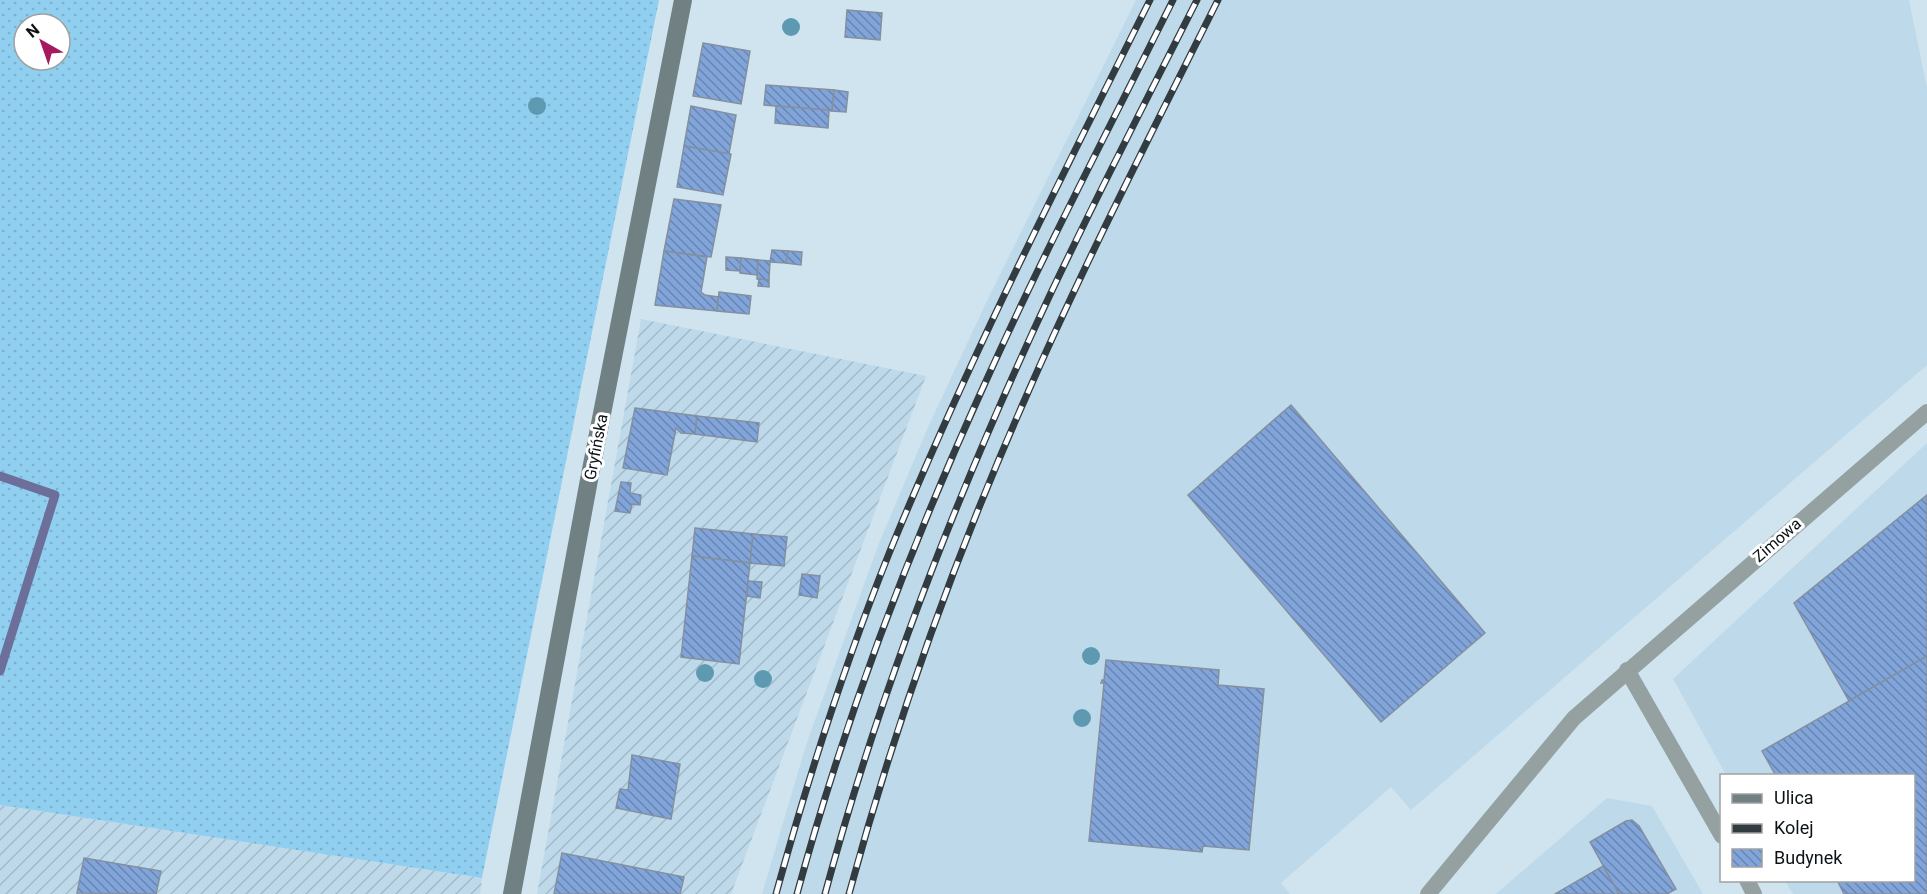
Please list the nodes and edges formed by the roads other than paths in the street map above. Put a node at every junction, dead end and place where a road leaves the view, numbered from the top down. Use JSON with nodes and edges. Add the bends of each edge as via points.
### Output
{"nodes":[{"id":1,"x":683,"y":0,"type":"edge"},
{"id":2,"x":1927,"y":412,"type":"edge"},
{"id":3,"x":1627,"y":670,"type":"junction"},
{"id":4,"x":1720,"y":833,"type":"edge"},
{"id":5,"x":512,"y":894,"type":"edge"},
{"id":6,"x":1428,"y":894,"type":"edge"}],
"edges":[{"from":1,"to":5,"type":"street","name":"Gryfińska"},
{"from":2,"to":3,"type":"lane","name":"Zimowa"},
{"from":3,"to":4,"type":"lane"},
{"from":3,"to":6,"type":"lane","name":"Zimowa","via":[[1574,718]]}]}
